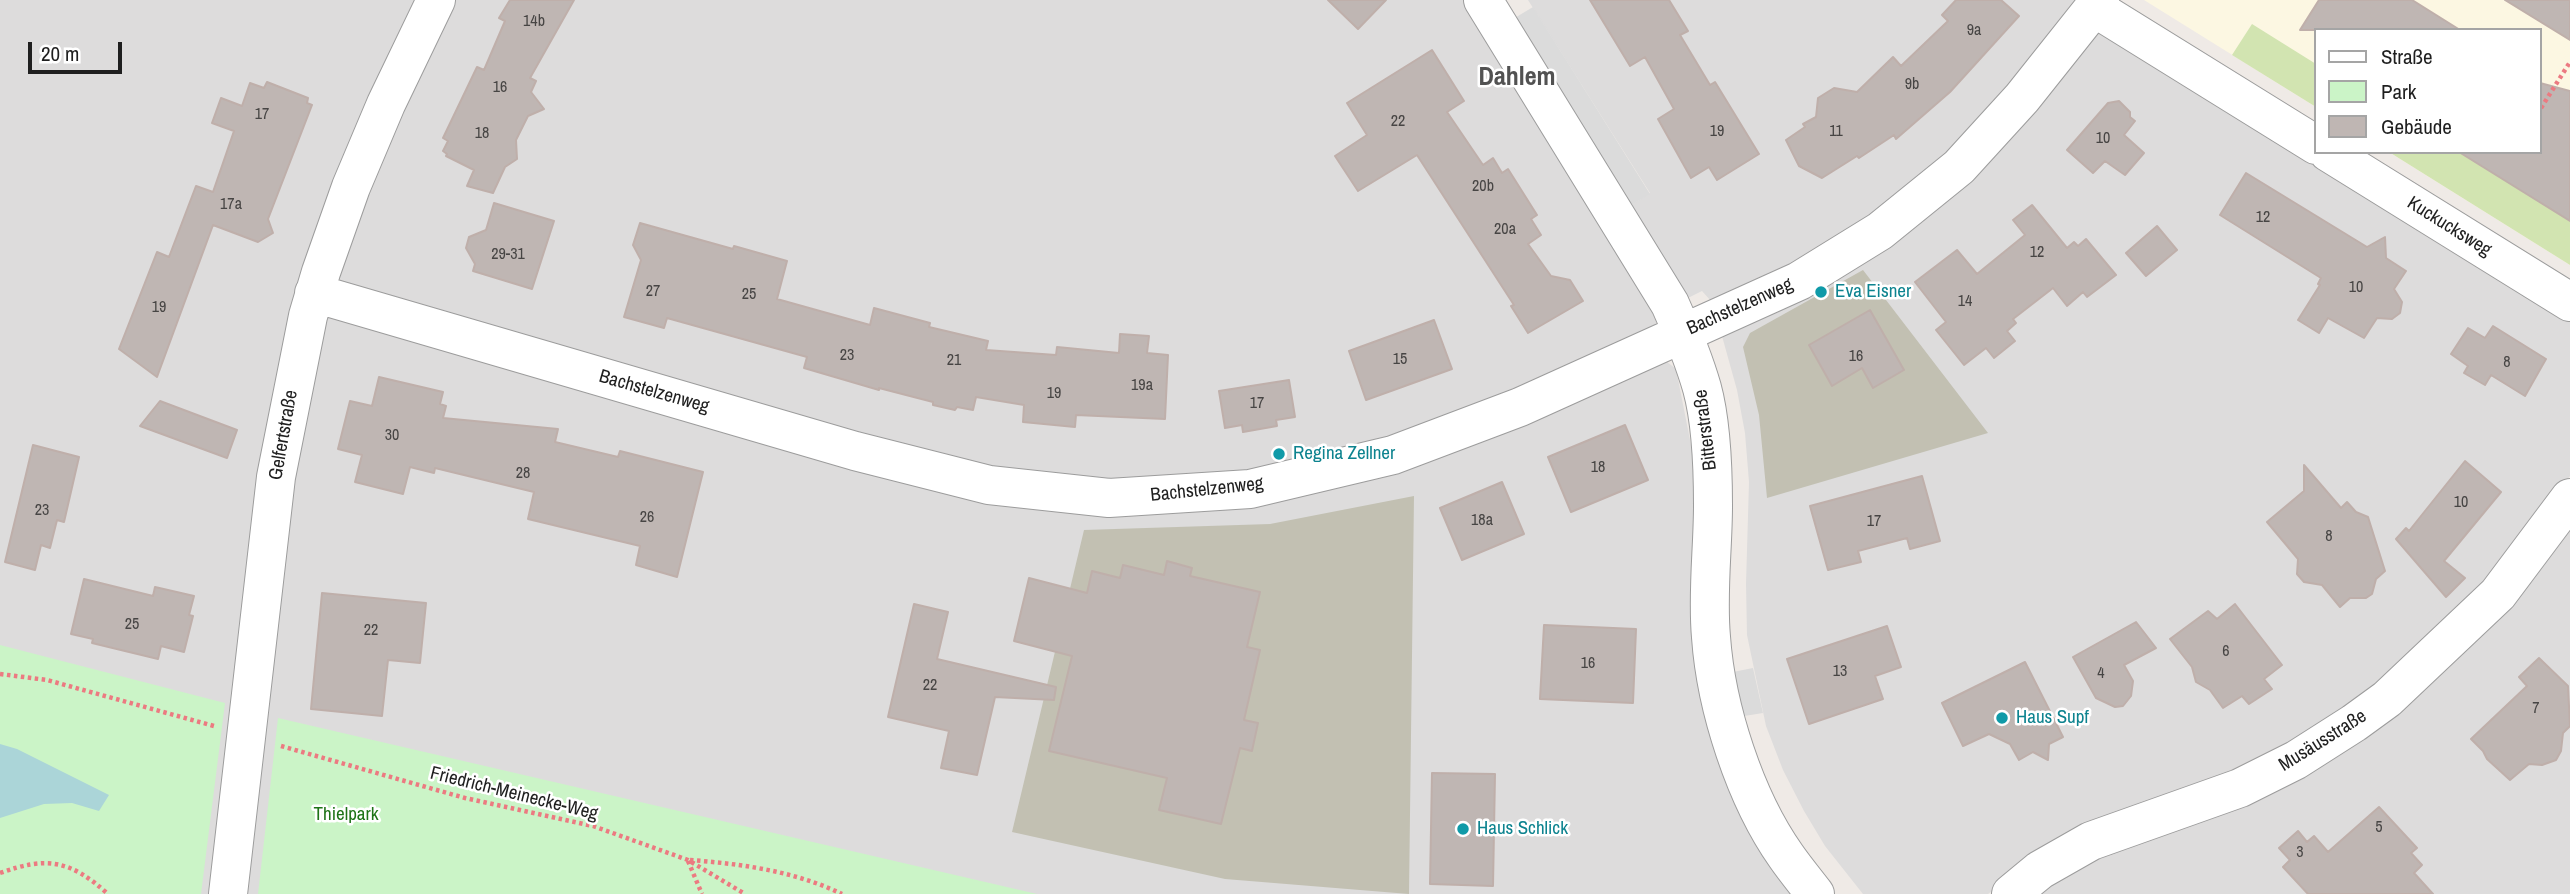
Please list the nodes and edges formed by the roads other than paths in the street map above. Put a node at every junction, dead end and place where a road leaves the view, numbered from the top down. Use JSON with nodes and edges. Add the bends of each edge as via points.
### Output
{"nodes":[{"id":1,"x":436,"y":0,"type":"edge"},
{"id":2,"x":1483,"y":0,"type":"edge"},
{"id":3,"x":2097,"y":4,"type":"edge"},
{"id":4,"x":2314,"y":144,"type":"edge"},
{"id":5,"x":2331,"y":154,"type":"edge"},
{"id":6,"x":314,"y":293,"type":"junction"},
{"id":7,"x":2570,"y":302,"type":"edge"},
{"id":8,"x":1683,"y":333,"type":"junction"},
{"id":9,"x":2570,"y":498,"type":"edge"},
{"id":10,"x":228,"y":894,"type":"edge"},
{"id":11,"x":1815,"y":894,"type":"edge"},
{"id":12,"x":2011,"y":894,"type":"edge"}],
"edges":[{"from":1,"to":6,"type":"street","name":"Gelfertstraße","via":[[351,187]]},
{"from":2,"to":8,"type":"street","name":"Bitterstraße","via":[[1670,304]]},
{"from":3,"to":4,"type":"street"},
{"from":3,"to":8,"type":"street","name":"Bachstelzenweg","via":[[2022,99],[1959,167],[1880,231],[1799,281]]},
{"from":5,"to":7,"type":"street","name":"Kuckucksweg"},
{"from":6,"to":8,"type":"street","name":"Bachstelzenweg","via":[[868,454],[989,485],[1109,498],[1250,489],[1393,455],[1520,407]]},
{"from":6,"to":10,"type":"street","name":"Gelfertstraße","via":[[276,477]]},
{"from":8,"to":11,"type":"street","name":"Bitterstraße","via":[[1703,389],[1710,444],[1710,637],[1718,694],[1755,800],[1784,854]]},
{"from":9,"to":12,"type":"street","name":"Musäusstraße","via":[[2498,594],[2387,699],[2354,723],[2240,788],[2091,841],[2040,870]]}]}
